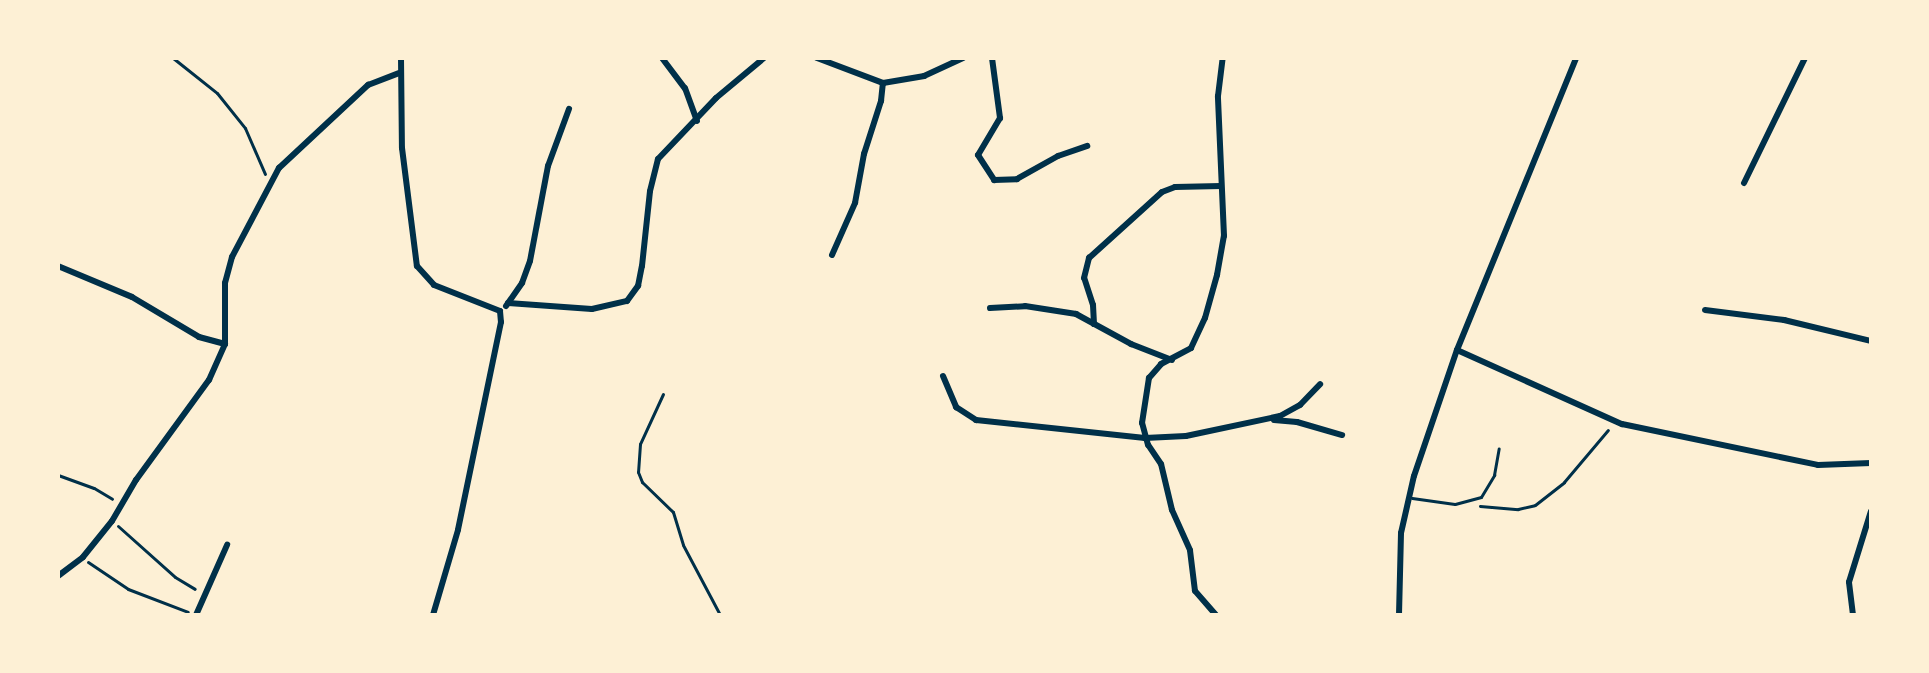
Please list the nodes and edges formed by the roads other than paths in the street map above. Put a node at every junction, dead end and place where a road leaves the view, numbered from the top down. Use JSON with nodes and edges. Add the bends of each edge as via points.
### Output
{"nodes":[{"id":1,"x":401,"y":58,"type":"edge"},
{"id":2,"x":662,"y":58,"type":"edge"},
{"id":3,"x":764,"y":58,"type":"edge"},
{"id":4,"x":817,"y":58,"type":"edge"},
{"id":5,"x":963,"y":58,"type":"edge"},
{"id":6,"x":992,"y":58,"type":"edge"},
{"id":7,"x":1223,"y":58,"type":"edge"},
{"id":8,"x":1576,"y":58,"type":"edge"},
{"id":9,"x":1805,"y":58,"type":"edge"},
{"id":10,"x":399,"y":73,"type":"junction"},
{"id":11,"x":883,"y":83,"type":"junction"},
{"id":12,"x":569,"y":109,"type":"dead end"},
{"id":13,"x":697,"y":121,"type":"junction"},
{"id":14,"x":1087,"y":146,"type":"dead end"},
{"id":15,"x":1744,"y":183,"type":"dead end"},
{"id":16,"x":1221,"y":186,"type":"junction"},
{"id":17,"x":832,"y":255,"type":"dead end"},
{"id":18,"x":58,"y":266,"type":"edge"},
{"id":19,"x":508,"y":303,"type":"junction"},
{"id":20,"x":990,"y":308,"type":"dead end"},
{"id":21,"x":1705,"y":310,"type":"dead end"},
{"id":22,"x":500,"y":311,"type":"junction"},
{"id":23,"x":1094,"y":324,"type":"junction"},
{"id":24,"x":1871,"y":341,"type":"edge"},
{"id":25,"x":225,"y":344,"type":"junction"},
{"id":26,"x":1457,"y":350,"type":"junction"},
{"id":27,"x":1172,"y":360,"type":"junction"},
{"id":28,"x":943,"y":376,"type":"dead end"},
{"id":29,"x":1320,"y":384,"type":"dead end"},
{"id":30,"x":1266,"y":419,"type":"junction"},
{"id":31,"x":1342,"y":435,"type":"dead end"},
{"id":32,"x":1145,"y":438,"type":"junction"},
{"id":33,"x":1499,"y":448,"type":"dead end"},
{"id":34,"x":1871,"y":463,"type":"edge"},
{"id":35,"x":1408,"y":497,"type":"junction"},
{"id":36,"x":1871,"y":511,"type":"edge"},
{"id":37,"x":227,"y":545,"type":"dead end"},
{"id":38,"x":58,"y":576,"type":"edge"},
{"id":39,"x":196,"y":615,"type":"edge"},
{"id":40,"x":433,"y":615,"type":"edge"},
{"id":41,"x":1216,"y":615,"type":"edge"},
{"id":42,"x":1399,"y":615,"type":"edge"},
{"id":43,"x":1853,"y":615,"type":"edge"}],
"edges":[{"from":1,"to":10,"type":"street"},
{"from":2,"to":13,"type":"street","via":[[685,88]]},
{"from":3,"to":13,"type":"street"},
{"from":4,"to":11,"type":"street"},
{"from":5,"to":11,"type":"street","via":[[924,76]]},
{"from":6,"to":14,"type":"street","via":[[1000,118],[978,155],[994,180],[1017,179]]},
{"from":7,"to":16,"type":"street","via":[[1218,96]]},
{"from":8,"to":26,"type":"street"},
{"from":9,"to":15,"type":"street"},
{"from":10,"to":22,"type":"street","via":[[405,187],[417,266],[434,285]]},
{"from":10,"to":25,"type":"street","via":[[368,85],[279,168],[232,257],[225,283]]},
{"from":11,"to":17,"type":"street","via":[[855,203]]},
{"from":12,"to":19,"type":"street","via":[[548,166],[530,261]]},
{"from":13,"to":19,"type":"street","via":[[666,149],[653,170],[642,266],[638,286],[627,301],[592,309]]},
{"from":16,"to":23,"type":"street","via":[[1162,192],[1089,258],[1084,278]]},
{"from":16,"to":27,"type":"street","via":[[1224,236],[1205,318],[1191,348]]},
{"from":18,"to":25,"type":"street","via":[[132,297],[199,337]]},
{"from":19,"to":22,"type":"street"},
{"from":20,"to":23,"type":"street","via":[[1052,309]]},
{"from":21,"to":24,"type":"street","via":[[1784,320]]},
{"from":22,"to":40,"type":"street","via":[[462,516]]},
{"from":23,"to":27,"type":"street"},
{"from":25,"to":38,"type":"street","via":[[209,380],[112,521],[83,557]]},
{"from":26,"to":34,"type":"street","via":[[1616,421],[1818,465]]},
{"from":26,"to":35,"type":"street"},
{"from":27,"to":32,"type":"street","via":[[1161,364],[1146,386]]},
{"from":28,"to":32,"type":"street","via":[[956,407],[976,420]]},
{"from":29,"to":30,"type":"street","via":[[1293,411]]},
{"from":30,"to":31,"type":"street"},
{"from":30,"to":32,"type":"street","via":[[1186,436]]},
{"from":32,"to":41,"type":"street","via":[[1161,464],[1168,498],[1190,550],[1195,591]]},
{"from":33,"to":35,"type":"lane","via":[[1488,489],[1474,501],[1455,504]]},
{"from":35,"to":42,"type":"street","via":[[1401,533]]},
{"from":36,"to":43,"type":"street","via":[[1849,582]]},
{"from":37,"to":39,"type":"street"}]}
